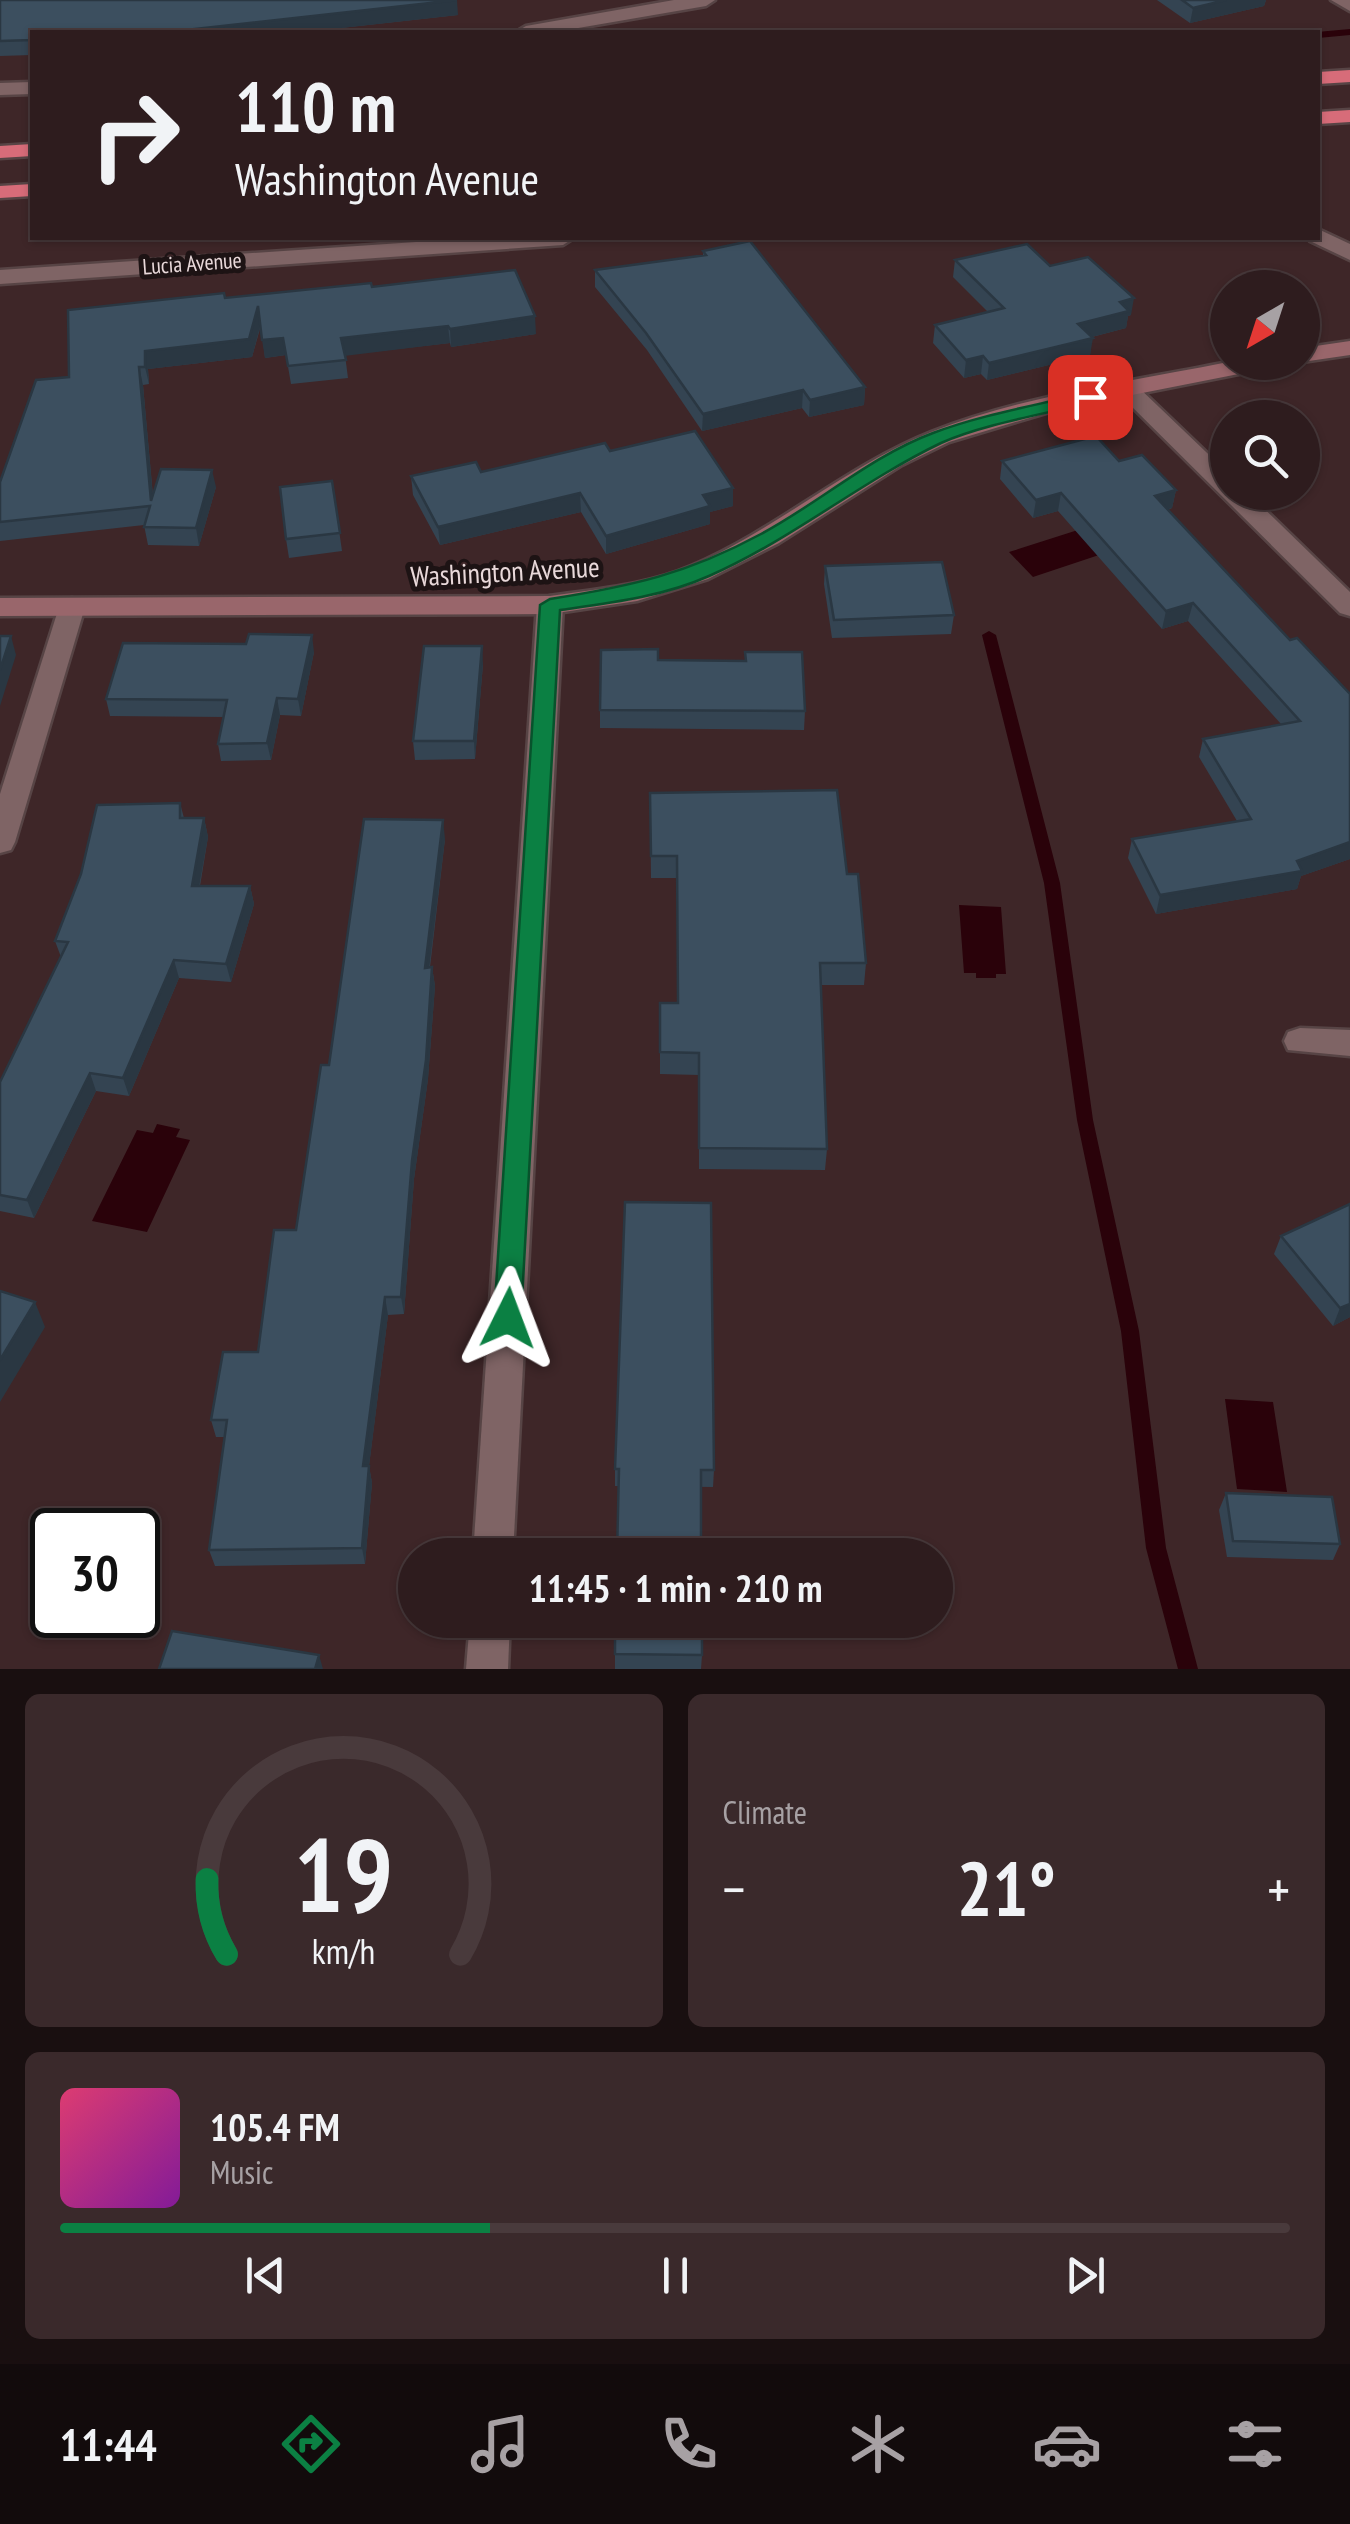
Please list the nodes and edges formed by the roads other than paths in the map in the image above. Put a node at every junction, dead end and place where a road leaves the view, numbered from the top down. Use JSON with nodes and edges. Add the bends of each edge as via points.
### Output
{"nodes":[{"id":1,"x":706,"y":0,"type":"edge"},
{"id":2,"x":1340,"y":0,"type":"edge"},
{"id":3,"x":1350,"y":5,"type":"edge"},
{"id":4,"x":537,"y":30,"type":"edge"},
{"id":5,"x":1350,"y":76,"type":"edge"},
{"id":6,"x":1320,"y":78,"type":"edge"},
{"id":7,"x":30,"y":88,"type":"edge"},
{"id":8,"x":0,"y":89,"type":"edge"},
{"id":9,"x":1350,"y":116,"type":"edge"},
{"id":10,"x":1320,"y":118,"type":"edge"},
{"id":11,"x":30,"y":150,"type":"edge"},
{"id":12,"x":0,"y":152,"type":"edge"},
{"id":13,"x":30,"y":190,"type":"edge"},
{"id":14,"x":0,"y":192,"type":"edge"},
{"id":15,"x":1320,"y":237,"type":"edge"},
{"id":16,"x":533,"y":240,"type":"edge"},
{"id":17,"x":1350,"y":253,"type":"edge"},
{"id":18,"x":0,"y":276,"type":"edge"},
{"id":19,"x":1350,"y":348,"type":"edge"},
{"id":20,"x":1320,"y":352,"type":"edge"},
{"id":21,"x":1210,"y":373,"type":"edge"},
{"id":22,"x":1128,"y":390,"type":"junction"},
{"id":23,"x":1210,"y":470,"type":"edge"},
{"id":24,"x":1251,"y":510,"type":"edge"},
{"id":25,"x":550,"y":605,"type":"junction"},
{"id":26,"x":72,"y":607,"type":"junction"},
{"id":27,"x":1350,"y":607,"type":"edge"},
{"id":28,"x":0,"y":608,"type":"edge"},
{"id":29,"x":0,"y":842,"type":"edge"},
{"id":30,"x":1300,"y":1041,"type":"dead end"},
{"id":31,"x":1350,"y":1043,"type":"edge"},
{"id":32,"x":495,"y":1538,"type":"edge"},
{"id":33,"x":489,"y":1638,"type":"edge"},
{"id":34,"x":487,"y":1669,"type":"edge"}],
"edges":[{"from":1,"to":4,"type":"street"},
{"from":2,"to":3,"type":"street"},
{"from":5,"to":6,"type":"highway"},
{"from":7,"to":8,"type":"street"},
{"from":9,"to":10,"type":"highway"},
{"from":11,"to":12,"type":"highway"},
{"from":13,"to":14,"type":"highway"},
{"from":15,"to":17,"type":"street"},
{"from":16,"to":18,"type":"street","name":"Lucia Avenue"},
{"from":19,"to":20,"type":"street"},
{"from":21,"to":22,"type":"street","name":"Washington Avenue"},
{"from":22,"to":23,"type":"street"},
{"from":22,"to":25,"type":"street","name":"Washington Avenue","via":[[940,437],[699,573],[637,592]]},
{"from":24,"to":27,"type":"street"},
{"from":25,"to":26,"type":"street","name":"Washington Avenue"},
{"from":25,"to":32,"type":"street"},
{"from":26,"to":28,"type":"street","name":"Washington Avenue"},
{"from":26,"to":29,"type":"street"},
{"from":30,"to":31,"type":"street"},
{"from":33,"to":34,"type":"street"}]}
